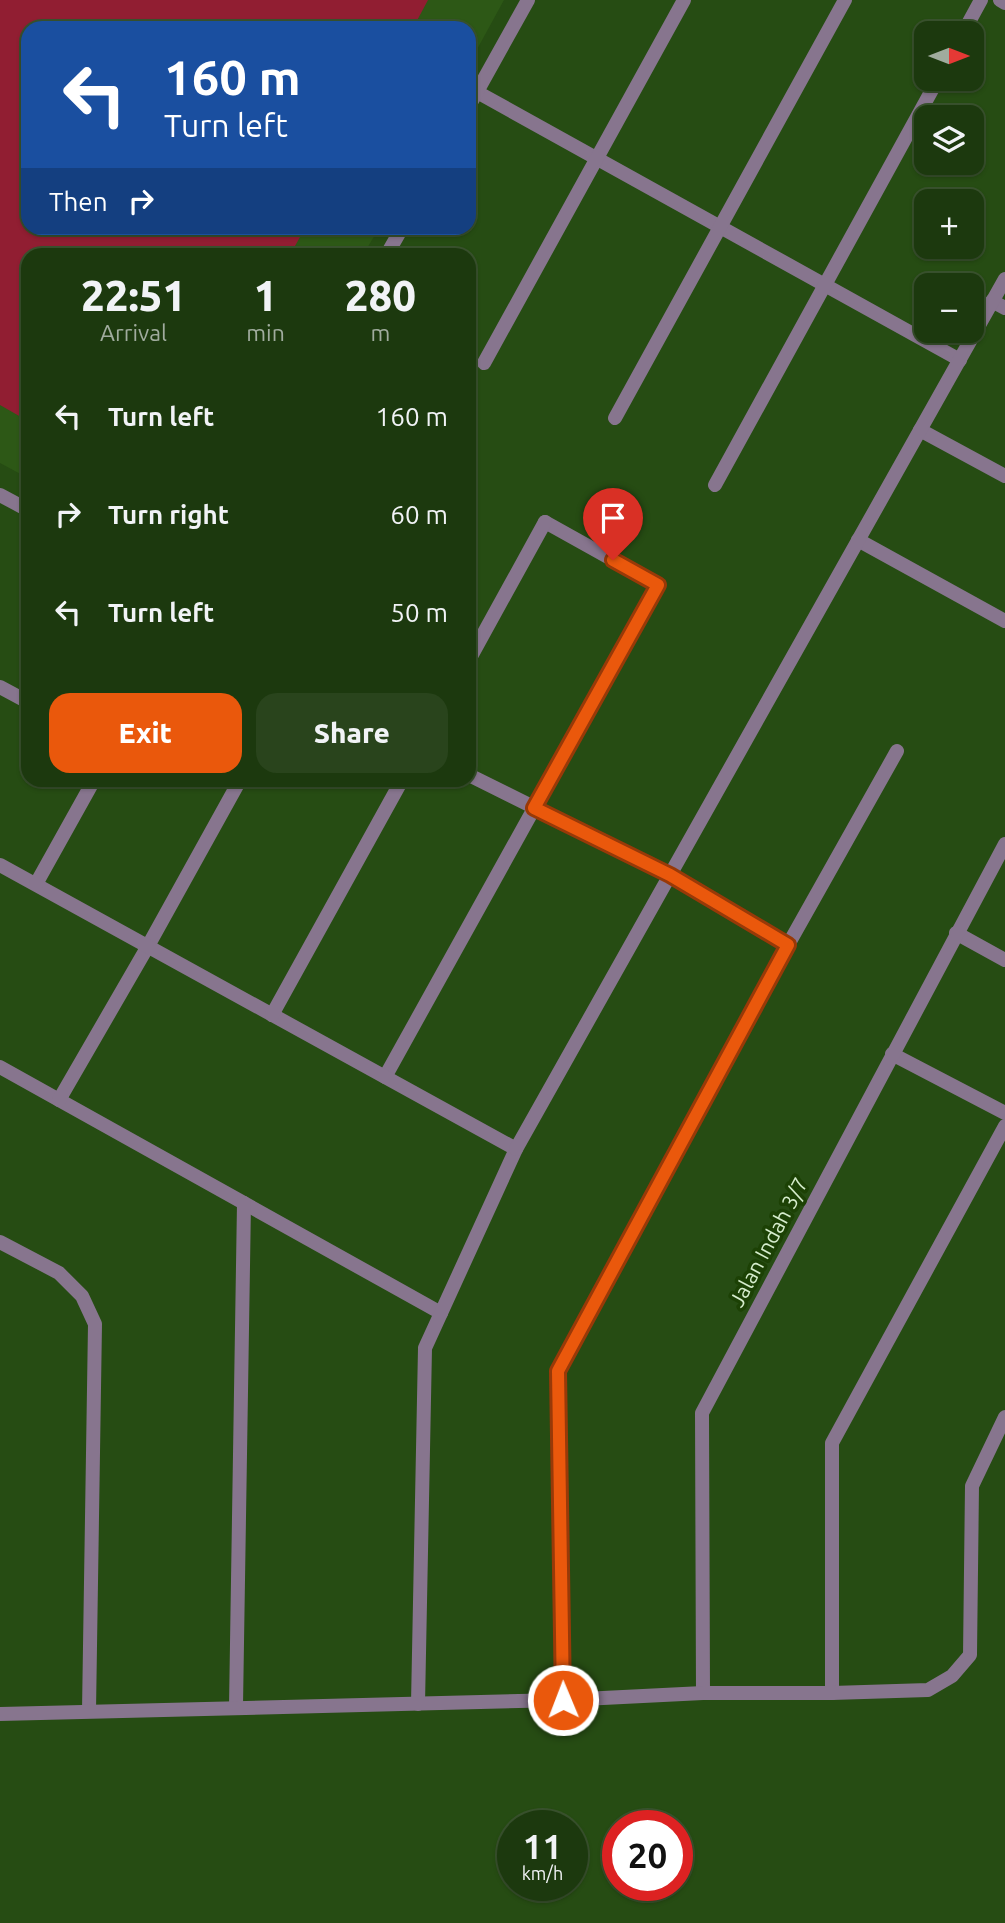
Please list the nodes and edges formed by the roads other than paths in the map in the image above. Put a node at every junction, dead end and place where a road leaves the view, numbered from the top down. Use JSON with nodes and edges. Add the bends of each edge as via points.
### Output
{"nodes":[{"id":1,"x":528,"y":0,"type":"edge"},
{"id":2,"x":684,"y":0,"type":"edge"},
{"id":3,"x":845,"y":0,"type":"edge"},
{"id":4,"x":981,"y":0,"type":"edge"},
{"id":5,"x":1000,"y":0,"type":"edge"},
{"id":6,"x":1005,"y":3,"type":"edge"},
{"id":7,"x":970,"y":21,"type":"edge"},
{"id":8,"x":931,"y":91,"type":"edge"},
{"id":9,"x":477,"y":92,"type":"joint"},
{"id":10,"x":597,"y":158,"type":"junction"},
{"id":11,"x":720,"y":227,"type":"junction"},
{"id":12,"x":1005,"y":279,"type":"edge"},
{"id":13,"x":825,"y":285,"type":"junction"},
{"id":14,"x":999,"y":305,"type":"edge"},
{"id":15,"x":960,"y":360,"type":"junction"},
{"id":16,"x":484,"y":363,"type":"dead end"},
{"id":17,"x":615,"y":418,"type":"dead end"},
{"id":18,"x":920,"y":430,"type":"junction"},
{"id":19,"x":1005,"y":476,"type":"edge"},
{"id":20,"x":715,"y":485,"type":"dead end"},
{"id":21,"x":0,"y":495,"type":"edge"},
{"id":22,"x":21,"y":506,"type":"edge"},
{"id":23,"x":858,"y":540,"type":"junction"},
{"id":24,"x":1005,"y":621,"type":"edge"},
{"id":25,"x":476,"y":647,"type":"edge"},
{"id":26,"x":0,"y":687,"type":"edge"},
{"id":27,"x":21,"y":698,"type":"edge"},
{"id":28,"x":897,"y":751,"type":"dead end"},
{"id":29,"x":476,"y":779,"type":"edge"},
{"id":30,"x":90,"y":787,"type":"edge"},
{"id":31,"x":236,"y":787,"type":"edge"},
{"id":32,"x":398,"y":787,"type":"edge"},
{"id":33,"x":534,"y":808,"type":"junction"},
{"id":34,"x":1005,"y":844,"type":"edge"},
{"id":35,"x":0,"y":864,"type":"edge"},
{"id":36,"x":670,"y":875,"type":"junction"},
{"id":37,"x":36,"y":884,"type":"junction"},
{"id":38,"x":956,"y":933,"type":"junction"},
{"id":39,"x":788,"y":945,"type":"junction"},
{"id":40,"x":148,"y":946,"type":"junction"},
{"id":41,"x":1005,"y":960,"type":"edge"},
{"id":42,"x":272,"y":1014,"type":"junction"},
{"id":43,"x":892,"y":1054,"type":"junction"},
{"id":44,"x":0,"y":1068,"type":"edge"},
{"id":45,"x":385,"y":1077,"type":"junction"},
{"id":46,"x":59,"y":1100,"type":"junction"},
{"id":47,"x":1005,"y":1113,"type":"edge"},
{"id":48,"x":1005,"y":1126,"type":"edge"},
{"id":49,"x":516,"y":1149,"type":"junction"},
{"id":50,"x":244,"y":1203,"type":"junction"},
{"id":51,"x":0,"y":1242,"type":"edge"},
{"id":52,"x":441,"y":1313,"type":"junction"},
{"id":53,"x":1005,"y":1417,"type":"edge"},
{"id":54,"x":703,"y":1693,"type":"junction"},
{"id":55,"x":832,"y":1693,"type":"junction"},
{"id":56,"x":563,"y":1700,"type":"junction"},
{"id":57,"x":418,"y":1704,"type":"junction"},
{"id":58,"x":236,"y":1706,"type":"junction"},
{"id":59,"x":89,"y":1711,"type":"junction"},
{"id":60,"x":0,"y":1714,"type":"edge"}],
"edges":[{"from":1,"to":9,"type":"street"},
{"from":2,"to":10,"type":"street"},
{"from":3,"to":11,"type":"street"},
{"from":4,"to":7,"type":"street"},
{"from":5,"to":6,"type":"street"},
{"from":8,"to":13,"type":"street"},
{"from":9,"to":10,"type":"street"},
{"from":10,"to":11,"type":"street"},
{"from":10,"to":16,"type":"street"},
{"from":11,"to":13,"type":"street"},
{"from":11,"to":17,"type":"street"},
{"from":12,"to":14,"type":"street"},
{"from":13,"to":15,"type":"street"},
{"from":13,"to":20,"type":"street"},
{"from":14,"to":15,"type":"street"},
{"from":15,"to":18,"type":"street"},
{"from":18,"to":19,"type":"street"},
{"from":18,"to":23,"type":"street"},
{"from":21,"to":22,"type":"street"},
{"from":23,"to":24,"type":"street"},
{"from":23,"to":36,"type":"street"},
{"from":25,"to":33,"type":"street","via":[[545,522],[658,585]]},
{"from":26,"to":27,"type":"street"},
{"from":28,"to":39,"type":"street"},
{"from":29,"to":33,"type":"street"},
{"from":30,"to":37,"type":"street"},
{"from":31,"to":40,"type":"street"},
{"from":32,"to":42,"type":"street"},
{"from":33,"to":36,"type":"street"},
{"from":33,"to":45,"type":"street"},
{"from":34,"to":38,"type":"street","name":"Jalan Indah 3/7"},
{"from":35,"to":37,"type":"street"},
{"from":36,"to":39,"type":"street"},
{"from":36,"to":49,"type":"street"},
{"from":37,"to":40,"type":"street"},
{"from":38,"to":41,"type":"street"},
{"from":38,"to":43,"type":"street","name":"Jalan Indah 3/7"},
{"from":39,"to":56,"type":"street","via":[[558,1371]]},
{"from":40,"to":42,"type":"street"},
{"from":40,"to":46,"type":"street"},
{"from":42,"to":45,"type":"street"},
{"from":43,"to":47,"type":"street"},
{"from":43,"to":54,"type":"street","name":"Jalan Indah 3/7","via":[[702,1413]]},
{"from":44,"to":46,"type":"street"},
{"from":45,"to":49,"type":"street"},
{"from":46,"to":50,"type":"street"},
{"from":48,"to":55,"type":"street","via":[[832,1443]]},
{"from":49,"to":52,"type":"street"},
{"from":50,"to":52,"type":"street"},
{"from":50,"to":58,"type":"street"},
{"from":51,"to":59,"type":"street","via":[[59,1273],[82,1296],[95,1324]]},
{"from":52,"to":57,"type":"street","via":[[425,1348]]},
{"from":53,"to":55,"type":"street","via":[[972,1486],[970,1655],[952,1676],[928,1690]]},
{"from":54,"to":55,"type":"street"},
{"from":54,"to":56,"type":"street"},
{"from":56,"to":57,"type":"street"},
{"from":57,"to":58,"type":"street"},
{"from":58,"to":59,"type":"street"},
{"from":59,"to":60,"type":"street"}]}
